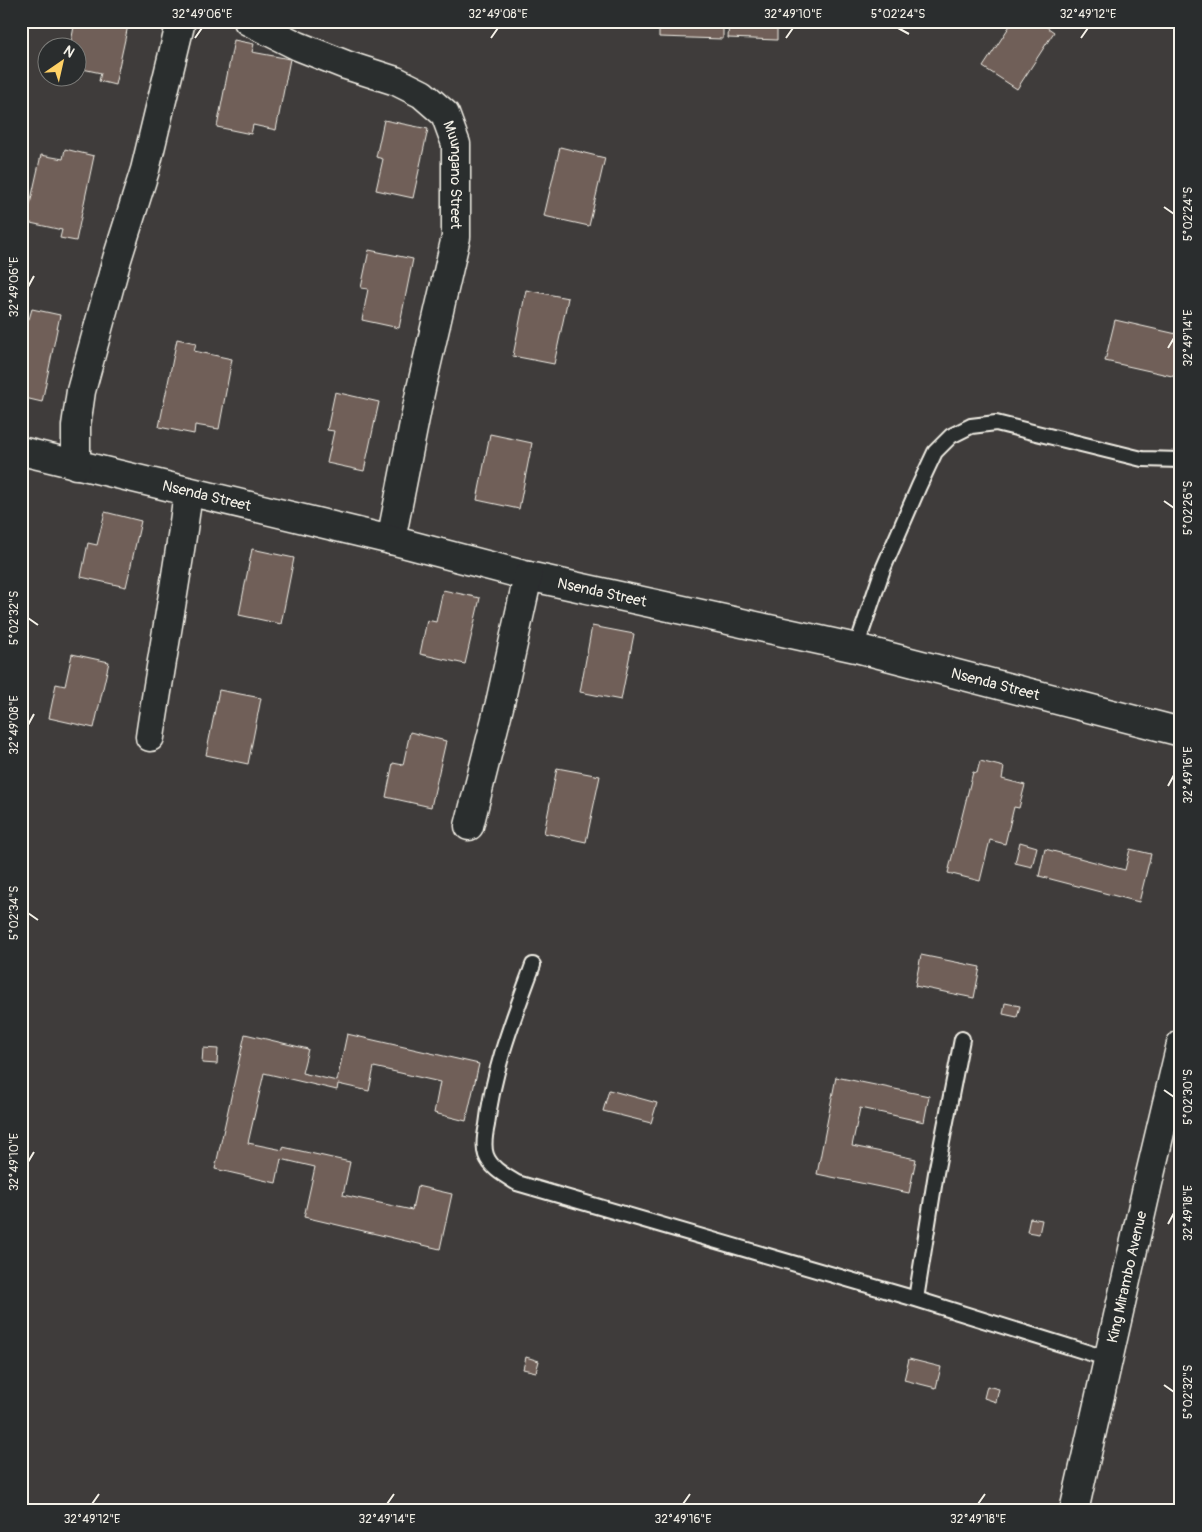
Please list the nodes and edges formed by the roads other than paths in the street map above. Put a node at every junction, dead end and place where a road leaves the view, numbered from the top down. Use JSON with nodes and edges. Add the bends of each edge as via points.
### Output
{"nodes":[{"id":1,"x":181,"y":21,"type":"edge"},
{"id":2,"x":248,"y":21,"type":"edge"},
{"id":3,"x":21,"y":451,"type":"edge"},
{"id":4,"x":1181,"y":460,"type":"edge"},
{"id":5,"x":76,"y":466,"type":"junction"},
{"id":6,"x":188,"y":492,"type":"junction"},
{"id":7,"x":391,"y":540,"type":"junction"},
{"id":8,"x":528,"y":576,"type":"junction"},
{"id":9,"x":856,"y":648,"type":"junction"},
{"id":10,"x":1181,"y":732,"type":"edge"},
{"id":11,"x":150,"y":737,"type":"dead end"},
{"id":12,"x":469,"y":826,"type":"dead end"},
{"id":13,"x":533,"y":965,"type":"dead end"},
{"id":14,"x":962,"y":1039,"type":"dead end"},
{"id":15,"x":1181,"y":1044,"type":"edge"},
{"id":16,"x":916,"y":1299,"type":"junction"},
{"id":17,"x":1109,"y":1359,"type":"junction"},
{"id":18,"x":1074,"y":1511,"type":"edge"}],
"edges":[{"from":1,"to":5,"type":"street","via":[[145,170],[80,391]]},
{"from":2,"to":7,"type":"street","name":"Muungano Street","via":[[298,46],[396,81],[422,94],[445,114],[456,144],[456,237]]},
{"from":3,"to":5,"type":"street","name":"Nsenda Street"},
{"from":4,"to":9,"type":"lane","via":[[1142,459],[996,423],[971,426],[950,436],[935,452],[919,486],[883,569]]},
{"from":5,"to":6,"type":"street","name":"Nsenda Street"},
{"from":6,"to":7,"type":"street","name":"Nsenda Street"},
{"from":6,"to":11,"type":"street"},
{"from":7,"to":8,"type":"street","name":"Nsenda Street"},
{"from":8,"to":9,"type":"street","name":"Nsenda Street"},
{"from":8,"to":12,"type":"street"},
{"from":9,"to":10,"type":"street","name":"Nsenda Street"},
{"from":13,"to":16,"type":"lane","via":[[503,1048],[488,1111],[484,1143],[486,1156],[498,1171],[518,1183]]},
{"from":14,"to":16,"type":"lane"},
{"from":15,"to":17,"type":"street","name":"King Mirambo Avenue"},
{"from":16,"to":17,"type":"lane"},
{"from":17,"to":18,"type":"street","name":"King Mirambo Avenue"}]}
